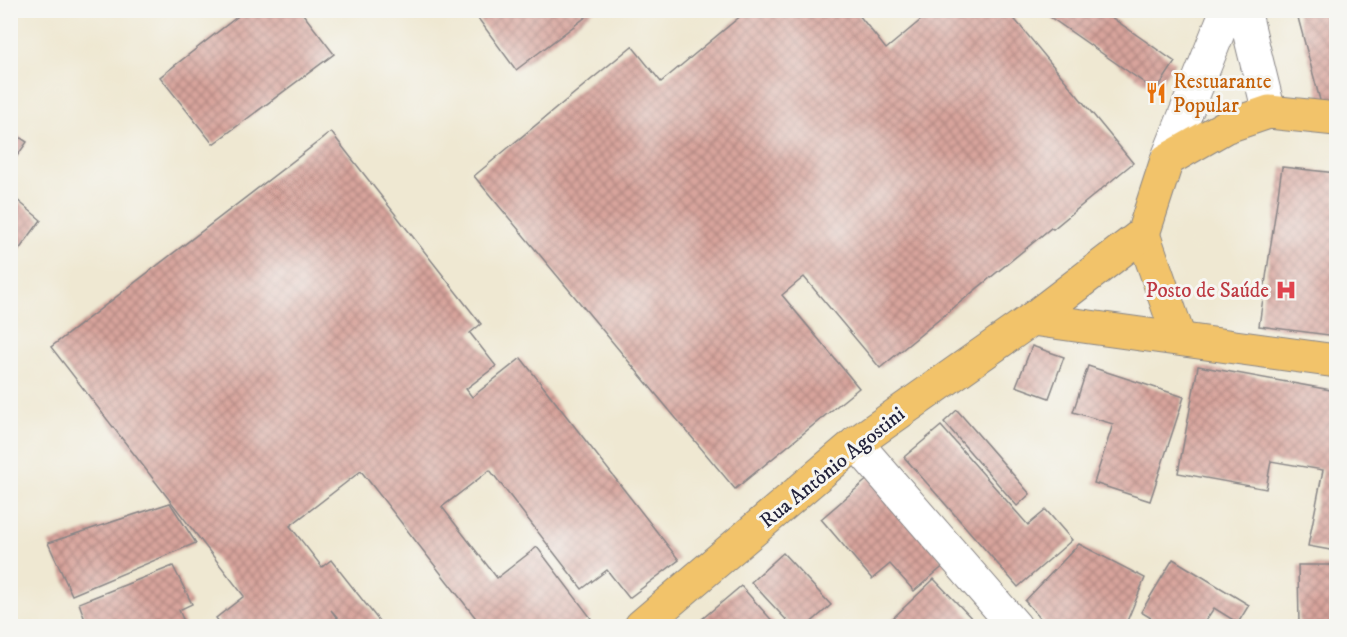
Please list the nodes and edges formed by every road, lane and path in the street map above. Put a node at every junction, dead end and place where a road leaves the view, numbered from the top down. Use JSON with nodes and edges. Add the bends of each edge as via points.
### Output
{"nodes":[{"id":1,"x":1227,"y":10,"type":"edge"},
{"id":2,"x":1244,"y":10,"type":"edge"},
{"id":3,"x":1269,"y":112,"type":"junction"},
{"id":4,"x":1336,"y":119,"type":"edge"},
{"id":5,"x":1167,"y":160,"type":"junction"},
{"id":6,"x":1143,"y":234,"type":"junction"},
{"id":7,"x":1032,"y":319,"type":"junction"},
{"id":8,"x":1179,"y":338,"type":"junction"},
{"id":9,"x":1336,"y":361,"type":"edge"},
{"id":10,"x":856,"y":443,"type":"junction"},
{"id":11,"x":641,"y":627,"type":"edge"},
{"id":12,"x":1015,"y":627,"type":"edge"}],
"edges":[{"from":1,"to":5,"type":"street"},
{"from":2,"to":3,"type":"street"},
{"from":3,"to":4,"type":"main road"},
{"from":3,"to":5,"type":"main road","via":[[1225,127]]},
{"from":5,"to":6,"type":"main road"},
{"from":6,"to":7,"type":"main road","name":"Rua Antônio Agostini"},
{"from":6,"to":8,"type":"main road"},
{"from":7,"to":8,"type":"main road"},
{"from":7,"to":10,"type":"main road","name":"Rua Antônio Agostini"},
{"from":8,"to":9,"type":"main road"},
{"from":10,"to":11,"type":"main road","name":"Rua Antônio Agostini"},
{"from":10,"to":12,"type":"street"}]}
